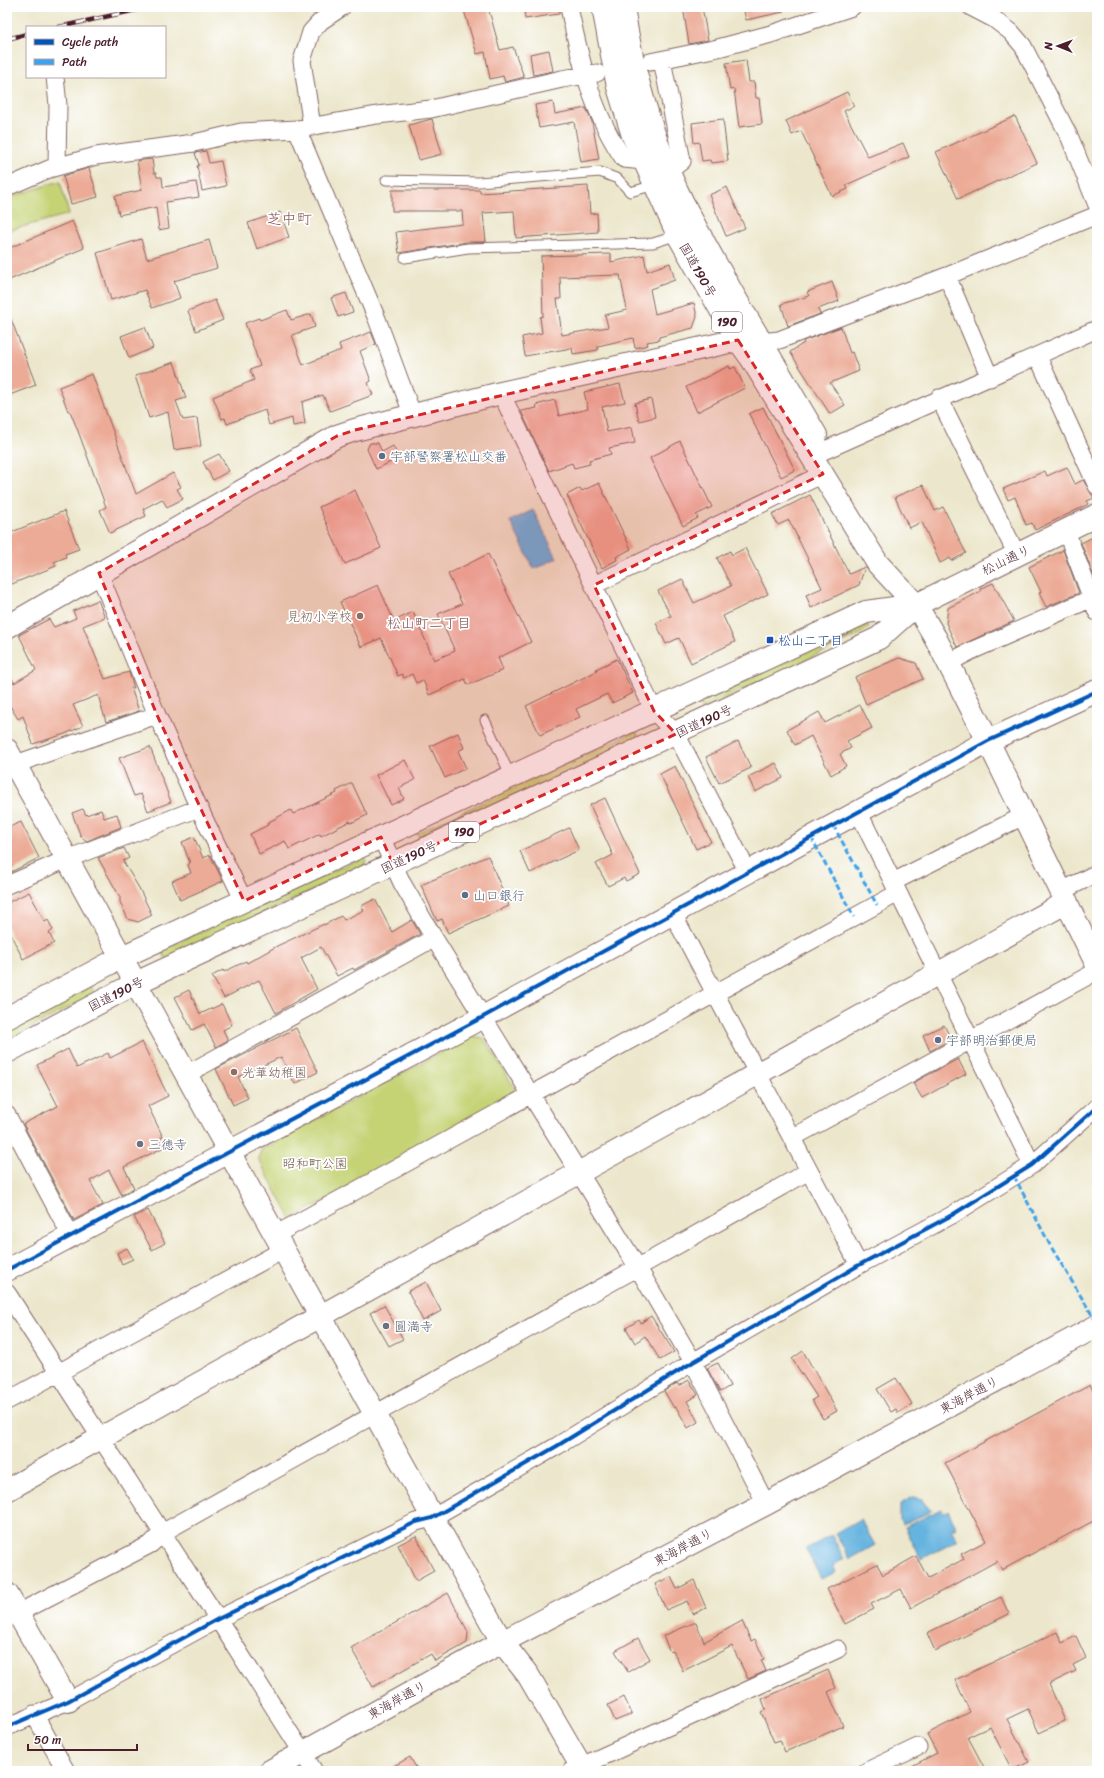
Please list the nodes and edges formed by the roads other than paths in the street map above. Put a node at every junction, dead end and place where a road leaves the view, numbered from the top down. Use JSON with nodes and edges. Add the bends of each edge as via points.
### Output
{"nodes":[{"id":1,"x":342,"y":7,"type":"edge"},
{"id":2,"x":569,"y":7,"type":"edge"},
{"id":3,"x":603,"y":7,"type":"edge"},
{"id":4,"x":623,"y":7,"type":"edge"},
{"id":5,"x":852,"y":7,"type":"edge"},
{"id":6,"x":971,"y":7,"type":"edge"},
{"id":7,"x":591,"y":74,"type":"junction"},
{"id":8,"x":55,"y":78,"type":"edge"},
{"id":9,"x":304,"y":128,"type":"junction"},
{"id":10,"x":644,"y":161,"type":"junction"},
{"id":11,"x":57,"y":166,"type":"junction"},
{"id":12,"x":662,"y":178,"type":"junction"},
{"id":13,"x":386,"y":180,"type":"dead end"},
{"id":14,"x":7,"y":186,"type":"edge"},
{"id":15,"x":1097,"y":205,"type":"edge"},
{"id":16,"x":1097,"y":215,"type":"edge"},
{"id":17,"x":678,"y":235,"type":"junction"},
{"id":18,"x":405,"y":258,"type":"dead end"},
{"id":19,"x":947,"y":276,"type":"junction"},
{"id":20,"x":1097,"y":329,"type":"edge"},
{"id":21,"x":738,"y":340,"type":"junction"},
{"id":22,"x":761,"y":342,"type":"junction"},
{"id":23,"x":1038,"y":357,"type":"junction"},
{"id":24,"x":990,"y":378,"type":"junction"},
{"id":25,"x":501,"y":393,"type":"junction"},
{"id":26,"x":939,"y":398,"type":"junction"},
{"id":27,"x":413,"y":416,"type":"junction"},
{"id":28,"x":820,"y":460,"type":"junction"},
{"id":29,"x":1097,"y":486,"type":"edge"},
{"id":30,"x":1097,"y":515,"type":"edge"},
{"id":31,"x":1066,"y":531,"type":"junction"},
{"id":32,"x":1017,"y":555,"type":"junction"},
{"id":33,"x":99,"y":573,"type":"junction"},
{"id":34,"x":594,"y":585,"type":"junction"},
{"id":35,"x":1095,"y":602,"type":"edge"},
{"id":36,"x":916,"y":605,"type":"junction"},
{"id":37,"x":7,"y":627,"type":"edge"},
{"id":38,"x":948,"y":663,"type":"junction"},
{"id":39,"x":1097,"y":691,"type":"edge"},
{"id":40,"x":654,"y":710,"type":"junction"},
{"id":41,"x":157,"y":715,"type":"junction"},
{"id":42,"x":485,"y":720,"type":"dead end"},
{"id":43,"x":676,"y":734,"type":"junction"},
{"id":44,"x":988,"y":741,"type":"junction"},
{"id":45,"x":9,"y":760,"type":"edge"},
{"id":46,"x":511,"y":777,"type":"junction"},
{"id":47,"x":199,"y":808,"type":"junction"},
{"id":48,"x":858,"y":811,"type":"junction"},
{"id":49,"x":1023,"y":816,"type":"junction"},
{"id":50,"x":381,"y":837,"type":"junction"},
{"id":51,"x":67,"y":859,"type":"junction"},
{"id":52,"x":393,"y":864,"type":"junction"},
{"id":53,"x":748,"y":872,"type":"junction"},
{"id":54,"x":1097,"y":872,"type":"edge"},
{"id":55,"x":7,"y":885,"type":"edge"},
{"id":56,"x":896,"y":887,"type":"junction"},
{"id":57,"x":1065,"y":897,"type":"junction"},
{"id":58,"x":244,"y":900,"type":"junction"},
{"id":59,"x":673,"y":914,"type":"junction"},
{"id":60,"x":434,"y":938,"type":"junction"},
{"id":61,"x":120,"y":958,"type":"junction"},
{"id":62,"x":1097,"y":965,"type":"edge"},
{"id":63,"x":1097,"y":971,"type":"edge"},
{"id":64,"x":938,"y":975,"type":"junction"},
{"id":65,"x":136,"y":983,"type":"junction"},
{"id":66,"x":714,"y":994,"type":"junction"},
{"id":67,"x":483,"y":1017,"type":"junction"},
{"id":68,"x":7,"y":1018,"type":"edge"},
{"id":69,"x":970,"y":1040,"type":"junction"},
{"id":70,"x":7,"y":1052,"type":"edge"},
{"id":71,"x":187,"y":1074,"type":"junction"},
{"id":72,"x":758,"y":1074,"type":"junction"},
{"id":73,"x":531,"y":1096,"type":"junction"},
{"id":74,"x":1097,"y":1107,"type":"edge"},
{"id":75,"x":7,"y":1115,"type":"edge"},
{"id":76,"x":792,"y":1138,"type":"junction"},
{"id":77,"x":229,"y":1152,"type":"junction"},
{"id":78,"x":1032,"y":1165,"type":"junction"},
{"id":79,"x":809,"y":1171,"type":"junction"},
{"id":80,"x":579,"y":1174,"type":"junction"},
{"id":81,"x":70,"y":1236,"type":"junction"},
{"id":82,"x":279,"y":1242,"type":"junction"},
{"id":83,"x":859,"y":1265,"type":"junction"},
{"id":84,"x":638,"y":1268,"type":"junction"},
{"id":85,"x":7,"y":1270,"type":"edge"},
{"id":86,"x":7,"y":1294,"type":"edge"},
{"id":87,"x":320,"y":1316,"type":"junction"},
{"id":88,"x":1097,"y":1326,"type":"edge"},
{"id":89,"x":693,"y":1362,"type":"junction"},
{"id":90,"x":59,"y":1372,"type":"junction"},
{"id":91,"x":7,"y":1401,"type":"edge"},
{"id":92,"x":374,"y":1414,"type":"junction"},
{"id":93,"x":102,"y":1438,"type":"junction"},
{"id":94,"x":7,"y":1490,"type":"edge"},
{"id":95,"x":766,"y":1504,"type":"junction"},
{"id":96,"x":432,"y":1518,"type":"junction"},
{"id":97,"x":162,"y":1533,"type":"junction"},
{"id":98,"x":7,"y":1594,"type":"edge"},
{"id":99,"x":18,"y":1613,"type":"junction"},
{"id":100,"x":218,"y":1619,"type":"junction"},
{"id":101,"x":502,"y":1642,"type":"junction"},
{"id":102,"x":838,"y":1649,"type":"dead end"},
{"id":103,"x":68,"y":1701,"type":"junction"},
{"id":104,"x":34,"y":1714,"type":"junction"},
{"id":105,"x":7,"y":1726,"type":"edge"},
{"id":106,"x":918,"y":1748,"type":"dead end"},
{"id":107,"x":303,"y":1752,"type":"junction"},
{"id":108,"x":579,"y":1769,"type":"edge"},
{"id":109,"x":66,"y":1771,"type":"edge"},
{"id":110,"x":270,"y":1771,"type":"edge"},
{"id":111,"x":314,"y":1771,"type":"edge"},
{"id":112,"x":867,"y":1771,"type":"edge"}],
"edges":[{"from":1,"to":9,"type":"street","via":[[321,21],[311,32],[302,61]]},
{"from":2,"to":7,"type":"street"},
{"from":3,"to":10,"type":"main road","name":"国道190号","number":"190","via":[[618,87],[633,136]]},
{"from":4,"to":12,"type":"main road","name":"国道190号","number":"190","via":[[628,42],[640,90],[657,141]]},
{"from":5,"to":12,"type":"street","via":[[771,34],[656,61],[682,161]]},
{"from":6,"to":15,"type":"street","via":[[1006,28],[1023,46],[1070,138]]},
{"from":7,"to":9,"type":"street","via":[[431,109],[377,115]]},
{"from":7,"to":10,"type":"street","via":[[611,140],[624,159]]},
{"from":8,"to":11,"type":"street","via":[[58,105]]},
{"from":9,"to":11,"type":"street","via":[[241,132],[194,144],[96,156]]},
{"from":9,"to":27,"type":"street"},
{"from":10,"to":12,"type":"main road","name":"国道190号","number":"190"},
{"from":11,"to":14,"type":"street"},
{"from":12,"to":13,"type":"lane","via":[[630,192],[618,179],[600,172],[480,182]]},
{"from":12,"to":17,"type":"main road","name":"国道190号","number":"190"},
{"from":12,"to":22,"type":"main road","name":"国道190号","number":"190","via":[[706,247]]},
{"from":16,"to":19,"type":"street"},
{"from":17,"to":18,"type":"lane","via":[[653,243],[468,248]]},
{"from":17,"to":21,"type":"main road","name":"国道190号","number":"190"},
{"from":19,"to":22,"type":"street","via":[[779,340]]},
{"from":19,"to":24,"type":"street"},
{"from":20,"to":23,"type":"street"},
{"from":21,"to":22,"type":"main road"},
{"from":21,"to":25,"type":"main road"},
{"from":21,"to":28,"type":"main road","name":"国道190号","number":"190"},
{"from":22,"to":28,"type":"main road","name":"国道190号","number":"190"},
{"from":23,"to":24,"type":"street"},
{"from":23,"to":29,"type":"street"},
{"from":24,"to":26,"type":"street"},
{"from":25,"to":27,"type":"main road"},
{"from":25,"to":34,"type":"street"},
{"from":26,"to":28,"type":"street"},
{"from":26,"to":32,"type":"street"},
{"from":27,"to":33,"type":"main road","via":[[337,436]]},
{"from":28,"to":34,"type":"street"},
{"from":28,"to":36,"type":"main road","name":"国道190号","number":"190","via":[[878,564]]},
{"from":30,"to":31,"type":"main road","name":"松山通り"},
{"from":31,"to":32,"type":"main road","name":"松山通り"},
{"from":31,"to":35,"type":"street"},
{"from":32,"to":36,"type":"main road","name":"松山通り"},
{"from":33,"to":37,"type":"main road"},
{"from":33,"to":41,"type":"street"},
{"from":34,"to":40,"type":"street"},
{"from":35,"to":38,"type":"street","via":[[971,651]]},
{"from":36,"to":38,"type":"main road"},
{"from":36,"to":40,"type":"main road","number":"190","via":[[866,612]]},
{"from":36,"to":43,"type":"main road","name":"国道190号","number":"190","via":[[878,638]]},
{"from":38,"to":44,"type":"main road"},
{"from":39,"to":44,"type":"main road"},
{"from":40,"to":43,"type":"street"},
{"from":40,"to":46,"type":"main road","number":"190"},
{"from":41,"to":45,"type":"street"},
{"from":41,"to":47,"type":"street"},
{"from":42,"to":46,"type":"lane"},
{"from":43,"to":52,"type":"main road","name":"国道190号","number":"190"},
{"from":43,"to":53,"type":"street"},
{"from":44,"to":48,"type":"main road"},
{"from":44,"to":49,"type":"main road"},
{"from":45,"to":51,"type":"main road"},
{"from":46,"to":50,"type":"main road","number":"190"},
{"from":47,"to":51,"type":"street"},
{"from":47,"to":58,"type":"street"},
{"from":48,"to":53,"type":"main road"},
{"from":48,"to":56,"type":"street"},
{"from":49,"to":56,"type":"street"},
{"from":49,"to":57,"type":"main road"},
{"from":50,"to":52,"type":"street"},
{"from":50,"to":58,"type":"main road","number":"190"},
{"from":51,"to":55,"type":"street"},
{"from":51,"to":61,"type":"main road"},
{"from":52,"to":60,"type":"street"},
{"from":52,"to":65,"type":"main road","name":"国道190号","number":"190"},
{"from":53,"to":59,"type":"main road"},
{"from":54,"to":57,"type":"street"},
{"from":56,"to":64,"type":"street"},
{"from":56,"to":66,"type":"street"},
{"from":57,"to":62,"type":"main road"},
{"from":57,"to":64,"type":"main road"},
{"from":58,"to":61,"type":"main road","number":"190"},
{"from":59,"to":66,"type":"street"},
{"from":59,"to":67,"type":"main road"},
{"from":60,"to":67,"type":"street"},
{"from":60,"to":71,"type":"street"},
{"from":61,"to":65,"type":"main road"},
{"from":61,"to":68,"type":"main road","number":"190"},
{"from":63,"to":69,"type":"street"},
{"from":64,"to":69,"type":"street"},
{"from":64,"to":72,"type":"main road"},
{"from":65,"to":70,"type":"main road","name":"国道190号","number":"190"},
{"from":65,"to":71,"type":"main road"},
{"from":66,"to":72,"type":"street"},
{"from":66,"to":73,"type":"street"},
{"from":67,"to":73,"type":"street"},
{"from":67,"to":77,"type":"main road"},
{"from":69,"to":76,"type":"street"},
{"from":69,"to":78,"type":"street"},
{"from":71,"to":77,"type":"main road"},
{"from":72,"to":76,"type":"street"},
{"from":72,"to":80,"type":"main road"},
{"from":73,"to":80,"type":"street"},
{"from":73,"to":82,"type":"street"},
{"from":74,"to":78,"type":"street"},
{"from":75,"to":81,"type":"street"},
{"from":76,"to":79,"type":"street"},
{"from":77,"to":81,"type":"main road"},
{"from":77,"to":82,"type":"main road"},
{"from":78,"to":83,"type":"street","via":[[952,1215]]},
{"from":79,"to":83,"type":"street"},
{"from":79,"to":84,"type":"street"},
{"from":80,"to":84,"type":"street"},
{"from":80,"to":87,"type":"main road"},
{"from":81,"to":85,"type":"main road"},
{"from":82,"to":87,"type":"main road"},
{"from":82,"to":90,"type":"street"},
{"from":83,"to":89,"type":"street"},
{"from":84,"to":89,"type":"street"},
{"from":84,"to":92,"type":"street"},
{"from":86,"to":90,"type":"street"},
{"from":87,"to":92,"type":"main road"},
{"from":87,"to":93,"type":"main road"},
{"from":88,"to":95,"type":"main road","name":"東海岸通り"},
{"from":89,"to":95,"type":"street"},
{"from":89,"to":96,"type":"street","via":[[558,1446]]},
{"from":90,"to":91,"type":"street"},
{"from":90,"to":93,"type":"street"},
{"from":92,"to":96,"type":"main road"},
{"from":92,"to":97,"type":"street"},
{"from":93,"to":94,"type":"main road"},
{"from":93,"to":97,"type":"street"},
{"from":95,"to":101,"type":"main road","name":"東海岸通り"},
{"from":96,"to":100,"type":"street","via":[[416,1522]]},
{"from":96,"to":101,"type":"main road"},
{"from":97,"to":99,"type":"street","via":[[151,1544]]},
{"from":97,"to":100,"type":"street"},
{"from":98,"to":99,"type":"main road"},
{"from":99,"to":103,"type":"main road"},
{"from":100,"to":103,"type":"street"},
{"from":100,"to":107,"type":"street"},
{"from":101,"to":107,"type":"main road","name":"東海岸通り"},
{"from":101,"to":108,"type":"main road","via":[[528,1675]]},
{"from":102,"to":108,"type":"street"},
{"from":103,"to":104,"type":"street"},
{"from":104,"to":105,"type":"street"},
{"from":104,"to":109,"type":"street"},
{"from":106,"to":112,"type":"street"},
{"from":107,"to":110,"type":"main road","name":"東海岸通り"},
{"from":107,"to":111,"type":"street"}]}
